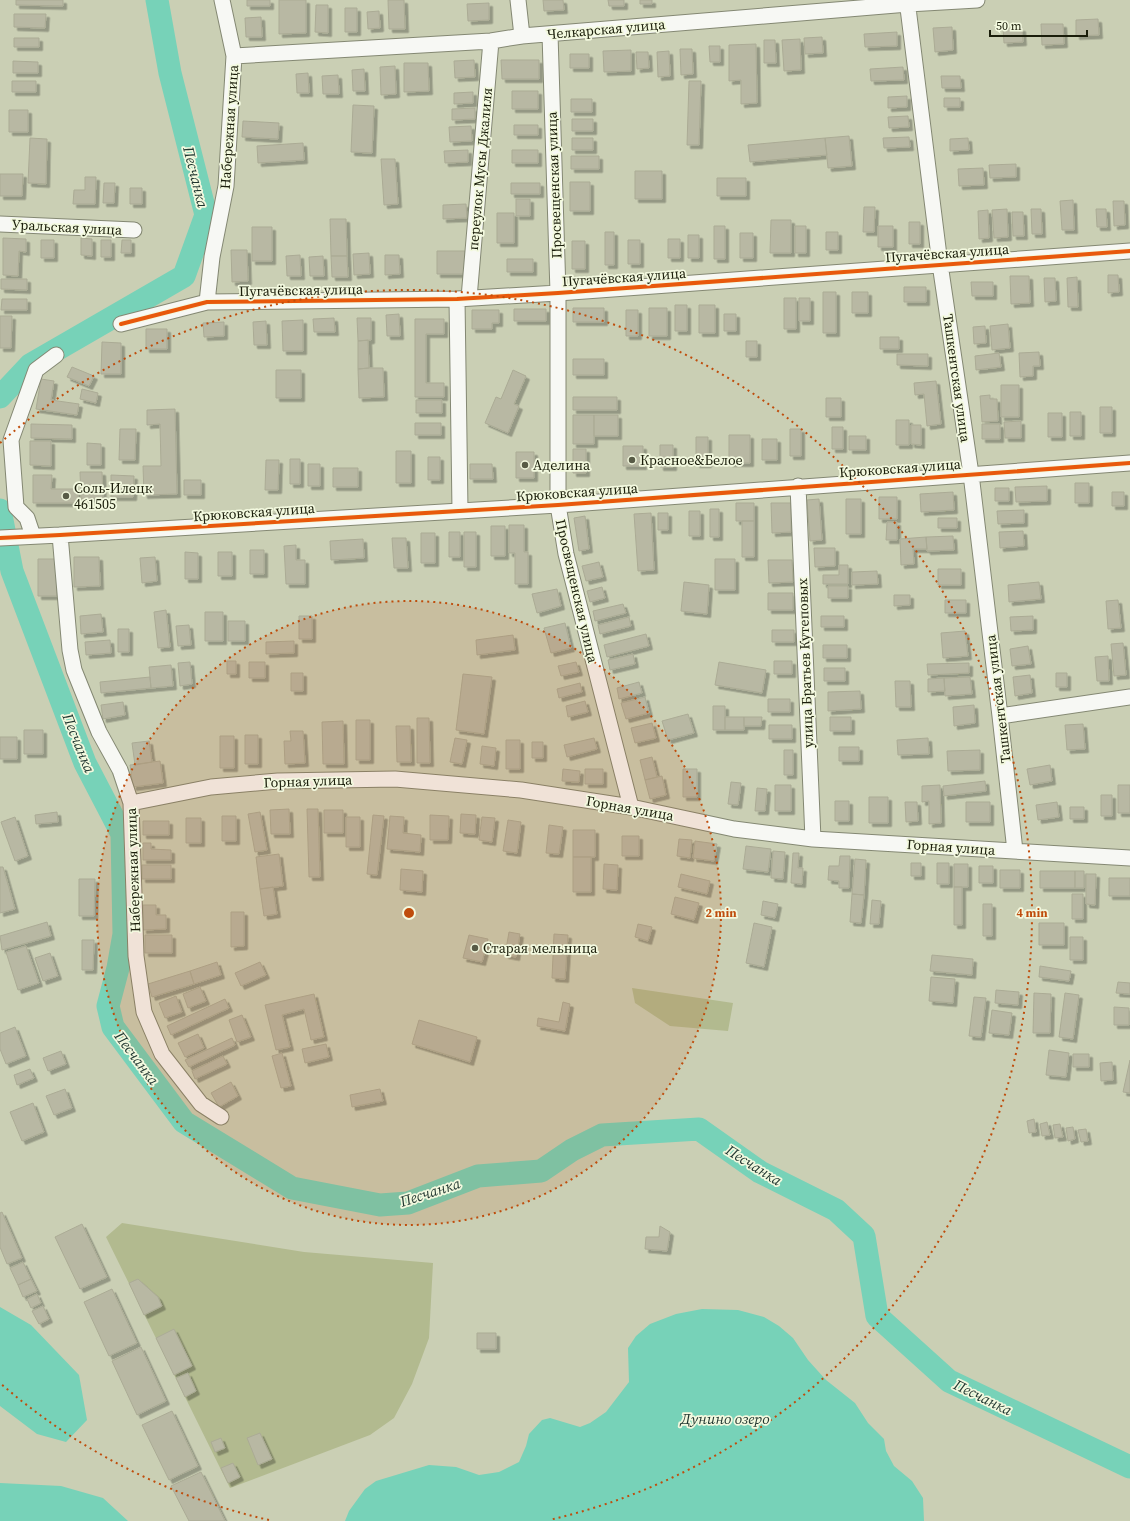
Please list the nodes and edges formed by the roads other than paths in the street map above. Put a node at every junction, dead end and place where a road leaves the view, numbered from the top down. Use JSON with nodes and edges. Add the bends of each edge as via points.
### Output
{"nodes":[{"id":1,"x":222,"y":0,"type":"edge"},
{"id":2,"x":518,"y":0,"type":"edge"},
{"id":3,"x":977,"y":0,"type":"edge"},
{"id":4,"x":908,"y":2,"type":"edge"},
{"id":5,"x":550,"y":34,"type":"junction"},
{"id":6,"x":522,"y":36,"type":"junction"},
{"id":7,"x":491,"y":41,"type":"junction"},
{"id":8,"x":234,"y":56,"type":"junction"},
{"id":9,"x":0,"y":224,"type":"edge"},
{"id":10,"x":134,"y":230,"type":"dead end"},
{"id":11,"x":1130,"y":251,"type":"edge"},
{"id":12,"x":940,"y":264,"type":"junction"},
{"id":13,"x":558,"y":293,"type":"junction"},
{"id":14,"x":463,"y":299,"type":"junction"},
{"id":15,"x":207,"y":302,"type":"junction"},
{"id":16,"x":121,"y":324,"type":"dead end"},
{"id":17,"x":56,"y":355,"type":"dead end"},
{"id":18,"x":1130,"y":463,"type":"edge"},
{"id":19,"x":971,"y":474,"type":"junction"},
{"id":20,"x":798,"y":486,"type":"junction"},
{"id":21,"x":558,"y":505,"type":"junction"},
{"id":22,"x":460,"y":510,"type":"junction"},
{"id":23,"x":60,"y":535,"type":"junction"},
{"id":24,"x":29,"y":537,"type":"junction"},
{"id":25,"x":0,"y":538,"type":"edge"},
{"id":26,"x":1130,"y":697,"type":"edge"},
{"id":27,"x":1000,"y":716,"type":"junction"},
{"id":28,"x":131,"y":803,"type":"junction"},
{"id":29,"x":631,"y":807,"type":"junction"},
{"id":30,"x":812,"y":839,"type":"junction"},
{"id":31,"x":1015,"y":852,"type":"junction"},
{"id":32,"x":1130,"y":858,"type":"edge"},
{"id":33,"x":221,"y":1117,"type":"dead end"}],
"edges":[{"from":1,"to":8,"type":"street","name":"Набережная улица"},
{"from":2,"to":6,"type":"street"},
{"from":3,"to":4,"type":"street","name":"Челкарская улица"},
{"from":4,"to":5,"type":"street","name":"Челкарская улица"},
{"from":4,"to":12,"type":"street","name":"Ташкентская улица"},
{"from":5,"to":6,"type":"street","name":"Челкарская улица"},
{"from":5,"to":13,"type":"street","name":"Просвещенская улица"},
{"from":6,"to":7,"type":"street","name":"Челкарская улица"},
{"from":7,"to":8,"type":"street","name":"Челкарская улица"},
{"from":7,"to":14,"type":"street","name":"переулок Мусы Джалиля"},
{"from":8,"to":15,"type":"street","name":"Набережная улица","via":[[226,186],[212,257]]},
{"from":9,"to":10,"type":"street","name":"Уральская улица"},
{"from":11,"to":12,"type":"street","name":"Пугачёвская улица"},
{"from":12,"to":13,"type":"street","name":"Пугачёвская улица"},
{"from":12,"to":19,"type":"street","name":"Ташкентская улица"},
{"from":13,"to":14,"type":"street","name":"Пугачёвская улица"},
{"from":13,"to":21,"type":"street","name":"Просвещенская улица"},
{"from":14,"to":15,"type":"street","name":"Пугачёвская улица"},
{"from":14,"to":22,"type":"street","name":"переулок Мусы Джалиля"},
{"from":15,"to":16,"type":"street","name":"Пугачёвская улица"},
{"from":17,"to":24,"type":"street","via":[[36,370],[11,440],[16,507],[27,518]]},
{"from":18,"to":19,"type":"street","name":"Крюковская улица"},
{"from":19,"to":20,"type":"street","name":"Крюковская улица"},
{"from":19,"to":27,"type":"street","name":"Ташкентская улица"},
{"from":20,"to":21,"type":"street","name":"Крюковская улица"},
{"from":20,"to":30,"type":"street","name":"улица Братьев Кутеповых"},
{"from":21,"to":22,"type":"street","name":"Крюковская улица"},
{"from":21,"to":29,"type":"street","name":"Просвещенская улица","via":[[566,554]]},
{"from":22,"to":23,"type":"street","name":"Крюковская улица"},
{"from":23,"to":24,"type":"street","name":"Крюковская улица"},
{"from":23,"to":28,"type":"street","name":"Набережная улица","via":[[74,670],[99,732],[120,770]]},
{"from":24,"to":25,"type":"street","name":"Крюковская улица"},
{"from":26,"to":27,"type":"street"},
{"from":27,"to":31,"type":"street","name":"Ташкентская улица"},
{"from":28,"to":29,"type":"street","name":"Горная улица","via":[[211,787],[278,781],[395,779],[521,790]]},
{"from":28,"to":33,"type":"street","name":"Набережная улица","via":[[136,956],[144,1012],[162,1054],[201,1104]]},
{"from":29,"to":30,"type":"street","name":"Горная улица","via":[[734,829]]},
{"from":30,"to":31,"type":"street","name":"Горная улица"},
{"from":31,"to":32,"type":"street","name":"Горная улица"}]}
